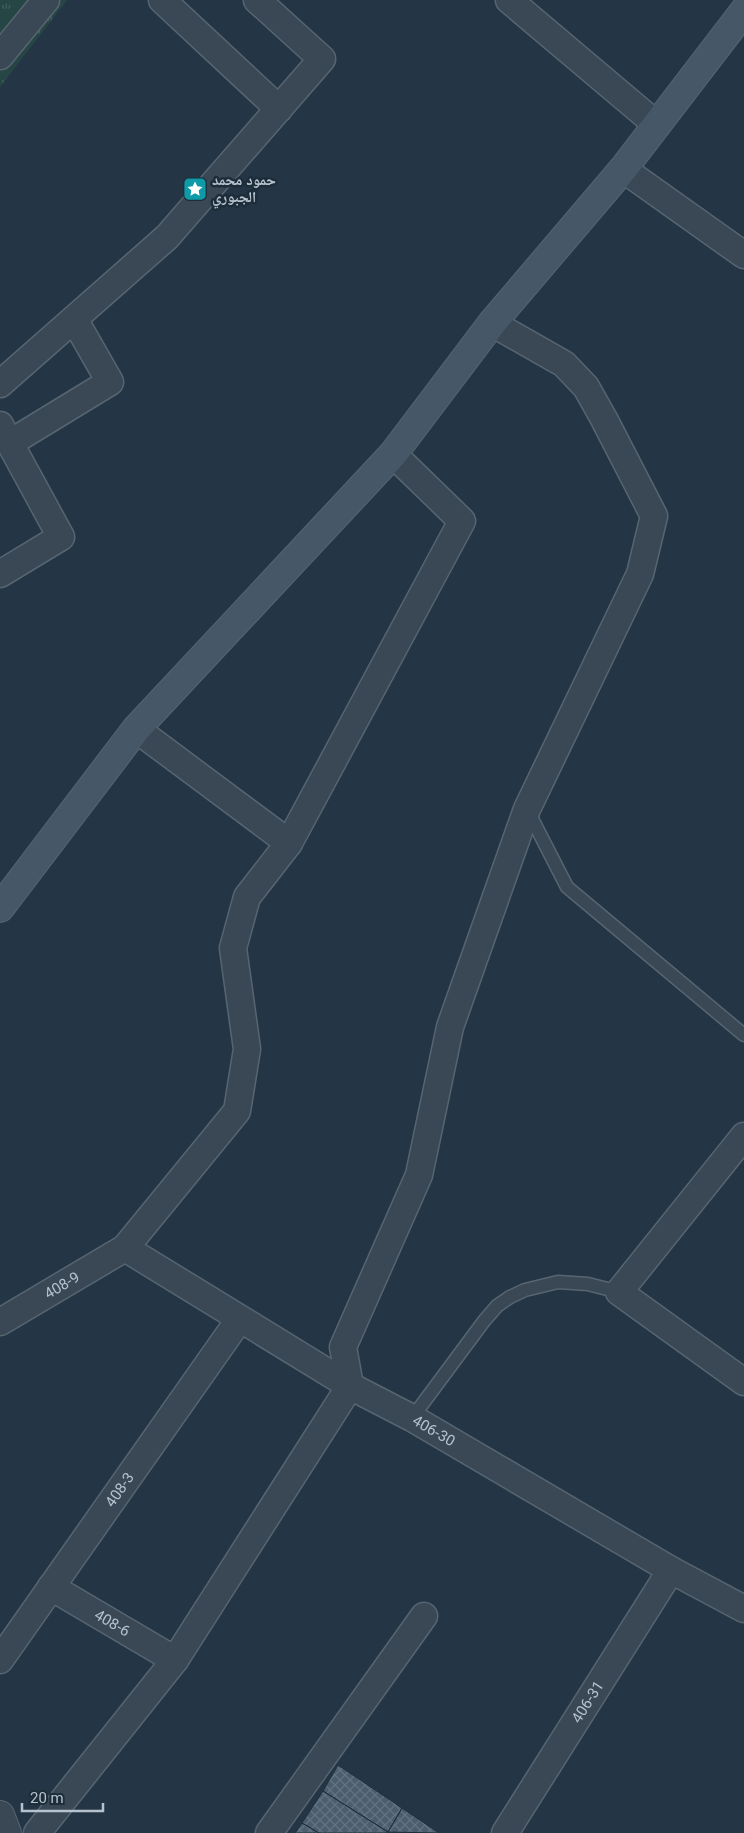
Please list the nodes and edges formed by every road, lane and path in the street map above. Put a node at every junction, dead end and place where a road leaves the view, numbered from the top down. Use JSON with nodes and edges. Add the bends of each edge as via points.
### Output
{"nodes":[{"id":1,"x":46,"y":0,"type":"edge"},
{"id":2,"x":162,"y":0,"type":"edge"},
{"id":3,"x":257,"y":0,"type":"edge"},
{"id":4,"x":509,"y":0,"type":"edge"},
{"id":5,"x":744,"y":11,"type":"edge"},
{"id":6,"x":0,"y":56,"type":"edge"},
{"id":7,"x":279,"y":109,"type":"junction"},
{"id":8,"x":657,"y":125,"type":"junction"},
{"id":9,"x":623,"y":169,"type":"junction"},
{"id":10,"x":744,"y":255,"type":"edge"},
{"id":11,"x":74,"y":319,"type":"junction"},
{"id":12,"x":492,"y":323,"type":"junction"},
{"id":13,"x":0,"y":384,"type":"edge"},
{"id":14,"x":5,"y":434,"type":"edge"},
{"id":15,"x":393,"y":454,"type":"junction"},
{"id":16,"x":0,"y":574,"type":"edge"},
{"id":17,"x":136,"y":729,"type":"junction"},
{"id":18,"x":527,"y":809,"type":"junction"},
{"id":19,"x":288,"y":844,"type":"junction"},
{"id":20,"x":0,"y":908,"type":"edge"},
{"id":21,"x":744,"y":1035,"type":"edge"},
{"id":22,"x":744,"y":1136,"type":"edge"},
{"id":23,"x":125,"y":1248,"type":"junction"},
{"id":24,"x":619,"y":1292,"type":"junction"},
{"id":25,"x":239,"y":1320,"type":"junction"},
{"id":26,"x":0,"y":1322,"type":"edge"},
{"id":27,"x":744,"y":1382,"type":"edge"},
{"id":28,"x":350,"y":1386,"type":"junction"},
{"id":29,"x":412,"y":1418,"type":"junction"},
{"id":30,"x":671,"y":1570,"type":"junction"},
{"id":31,"x":51,"y":1587,"type":"junction"},
{"id":32,"x":744,"y":1609,"type":"edge"},
{"id":33,"x":424,"y":1616,"type":"dead end"},
{"id":34,"x":0,"y":1660,"type":"edge"},
{"id":35,"x":174,"y":1660,"type":"junction"},
{"id":36,"x":0,"y":1815,"type":"edge"},
{"id":37,"x":7,"y":1833,"type":"edge"},
{"id":38,"x":37,"y":1833,"type":"edge"},
{"id":39,"x":270,"y":1833,"type":"edge"},
{"id":40,"x":505,"y":1833,"type":"edge"}],
"edges":[{"from":1,"to":6,"type":"street"},
{"from":2,"to":7,"type":"street"},
{"from":3,"to":7,"type":"street","via":[[322,59]]},
{"from":4,"to":8,"type":"street"},
{"from":5,"to":8,"type":"main road"},
{"from":7,"to":11,"type":"street","via":[[168,237]]},
{"from":8,"to":9,"type":"main road"},
{"from":9,"to":10,"type":"street"},
{"from":9,"to":12,"type":"main road"},
{"from":11,"to":13,"type":"street"},
{"from":11,"to":14,"type":"street","via":[[110,382]]},
{"from":12,"to":15,"type":"main road"},
{"from":12,"to":18,"type":"street","via":[[564,364],[586,387],[654,516],[640,574]]},
{"from":14,"to":16,"type":"street","via":[[61,537]]},
{"from":15,"to":17,"type":"main road"},
{"from":15,"to":19,"type":"street","via":[[462,521]]},
{"from":17,"to":19,"type":"street"},
{"from":17,"to":20,"type":"main road"},
{"from":18,"to":21,"type":"lane","via":[[567,887]]},
{"from":18,"to":28,"type":"street","via":[[450,1027],[419,1175],[343,1347]]},
{"from":19,"to":23,"type":"street","via":[[247,897],[232,948],[247,1049],[237,1111]]},
{"from":22,"to":24,"type":"street"},
{"from":23,"to":25,"type":"street","name":"406-30"},
{"from":23,"to":26,"type":"street","name":"408-9"},
{"from":24,"to":27,"type":"street"},
{"from":24,"to":29,"type":"lane","via":[[588,1284],[558,1282],[510,1297],[484,1321]]},
{"from":25,"to":28,"type":"street","name":"406-30"},
{"from":25,"to":31,"type":"street","name":"408-3"},
{"from":28,"to":29,"type":"street","name":"406-30"},
{"from":28,"to":35,"type":"street"},
{"from":29,"to":30,"type":"street","name":"406-30"},
{"from":30,"to":32,"type":"street","name":"406-30"},
{"from":30,"to":40,"type":"street","name":"406-31"},
{"from":31,"to":34,"type":"street","name":"408-3"},
{"from":31,"to":35,"type":"street","name":"408-6"},
{"from":33,"to":39,"type":"street"},
{"from":35,"to":38,"type":"street"},
{"from":36,"to":37,"type":"street"}]}
